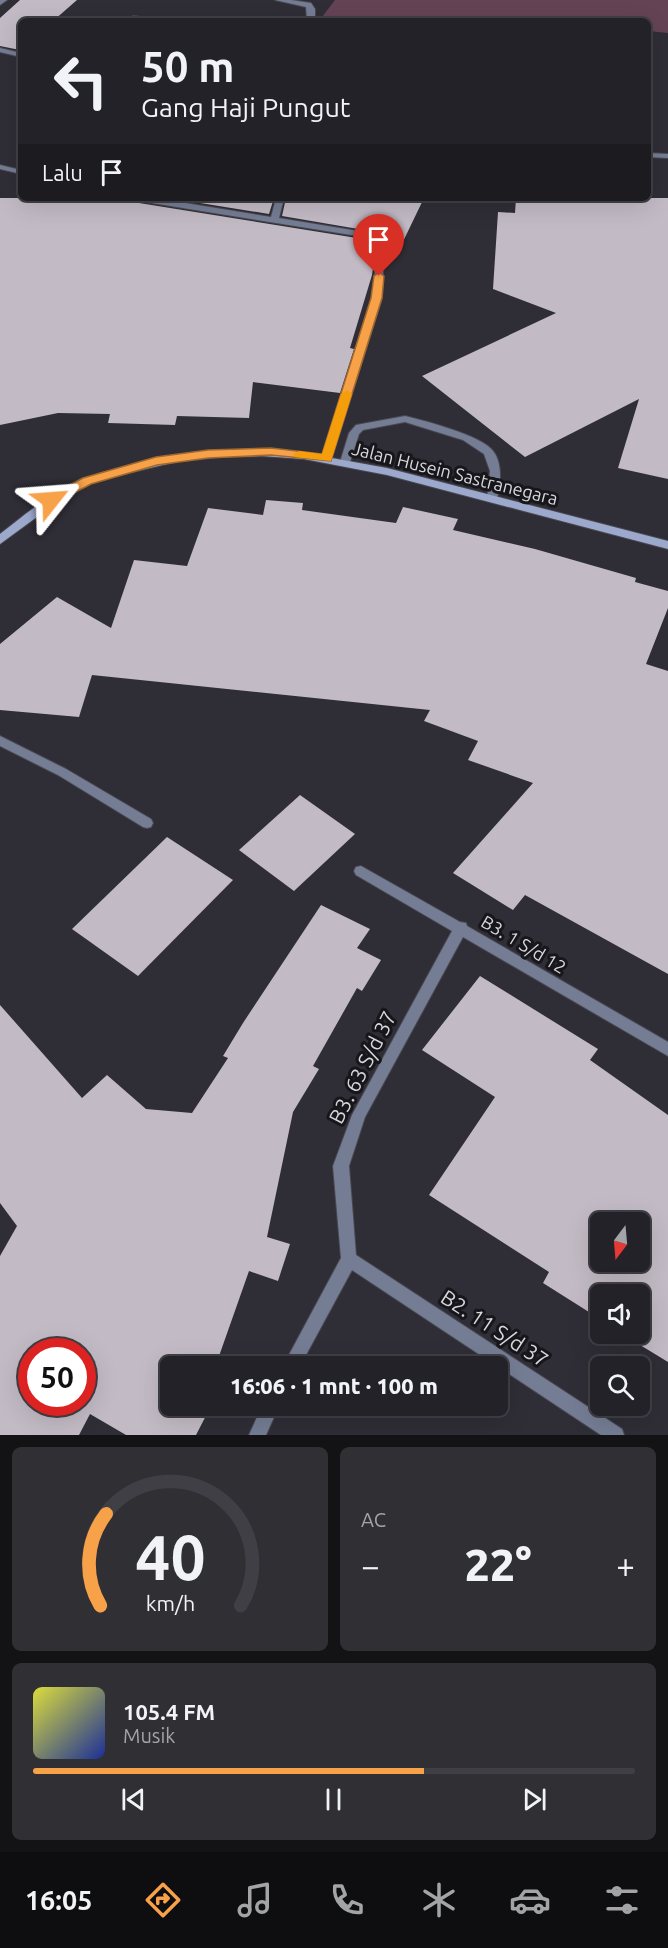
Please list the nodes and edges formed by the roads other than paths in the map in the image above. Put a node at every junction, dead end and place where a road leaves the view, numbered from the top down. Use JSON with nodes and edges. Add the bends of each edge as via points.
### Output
{"nodes":[{"id":1,"x":279,"y":0,"type":"edge"},
{"id":2,"x":311,"y":18,"type":"edge"},
{"id":3,"x":0,"y":50,"type":"edge"},
{"id":4,"x":18,"y":54,"type":"edge"},
{"id":5,"x":651,"y":155,"type":"edge"},
{"id":6,"x":668,"y":156,"type":"edge"},
{"id":7,"x":0,"y":167,"type":"edge"},
{"id":8,"x":18,"y":171,"type":"edge"},
{"id":9,"x":157,"y":201,"type":"edge"},
{"id":10,"x":279,"y":201,"type":"edge"},
{"id":11,"x":274,"y":221,"type":"junction"},
{"id":12,"x":327,"y":458,"type":"junction"},
{"id":13,"x":345,"y":462,"type":"junction"},
{"id":14,"x":492,"y":499,"type":"junction"},
{"id":15,"x":0,"y":540,"type":"edge"},
{"id":16,"x":668,"y":545,"type":"edge"},
{"id":17,"x":0,"y":741,"type":"edge"},
{"id":18,"x":147,"y":823,"type":"dead end"},
{"id":19,"x":361,"y":871,"type":"dead end"},
{"id":20,"x":461,"y":927,"type":"junction"},
{"id":21,"x":668,"y":1050,"type":"edge"},
{"id":22,"x":349,"y":1259,"type":"junction"},
{"id":23,"x":296,"y":1356,"type":"edge"},
{"id":24,"x":266,"y":1416,"type":"edge"},
{"id":25,"x":257,"y":1435,"type":"edge"},
{"id":26,"x":616,"y":1435,"type":"edge"}],
"edges":[{"from":1,"to":2,"type":"street","via":[[308,5]]},
{"from":3,"to":4,"type":"street"},
{"from":5,"to":6,"type":"street"},
{"from":7,"to":8,"type":"street"},
{"from":9,"to":11,"type":"street"},
{"from":10,"to":11,"type":"street"},
{"from":11,"to":12,"type":"street","via":[[367,235],[381,253],[377,298]]},
{"from":12,"to":13,"type":"main road","name":"Jalan Husein Sastranegara"},
{"from":12,"to":15,"type":"main road","name":"Jalan Husein Sastranegara","via":[[271,452],[156,461],[87,481],[51,500]]},
{"from":13,"to":14,"type":"main road","name":"Jalan Husein Sastranegara"},
{"from":13,"to":14,"type":"street","via":[[354,433],[360,427],[405,419],[467,438],[489,452],[495,471]]},
{"from":14,"to":16,"type":"main road","name":"Jalan Husein Sastranegara"},
{"from":17,"to":18,"type":"street","via":[[62,772]]},
{"from":19,"to":20,"type":"street","name":"B3. 1 S/d 12"},
{"from":20,"to":21,"type":"street","name":"B3. 1 S/d 12"},
{"from":20,"to":22,"type":"street","name":"B3. 63 S/d 37","via":[[359,1115],[341,1166]]},
{"from":22,"to":23,"type":"street"},
{"from":22,"to":26,"type":"street","name":"B2. 11 S/d 37"},
{"from":24,"to":25,"type":"street"}]}
